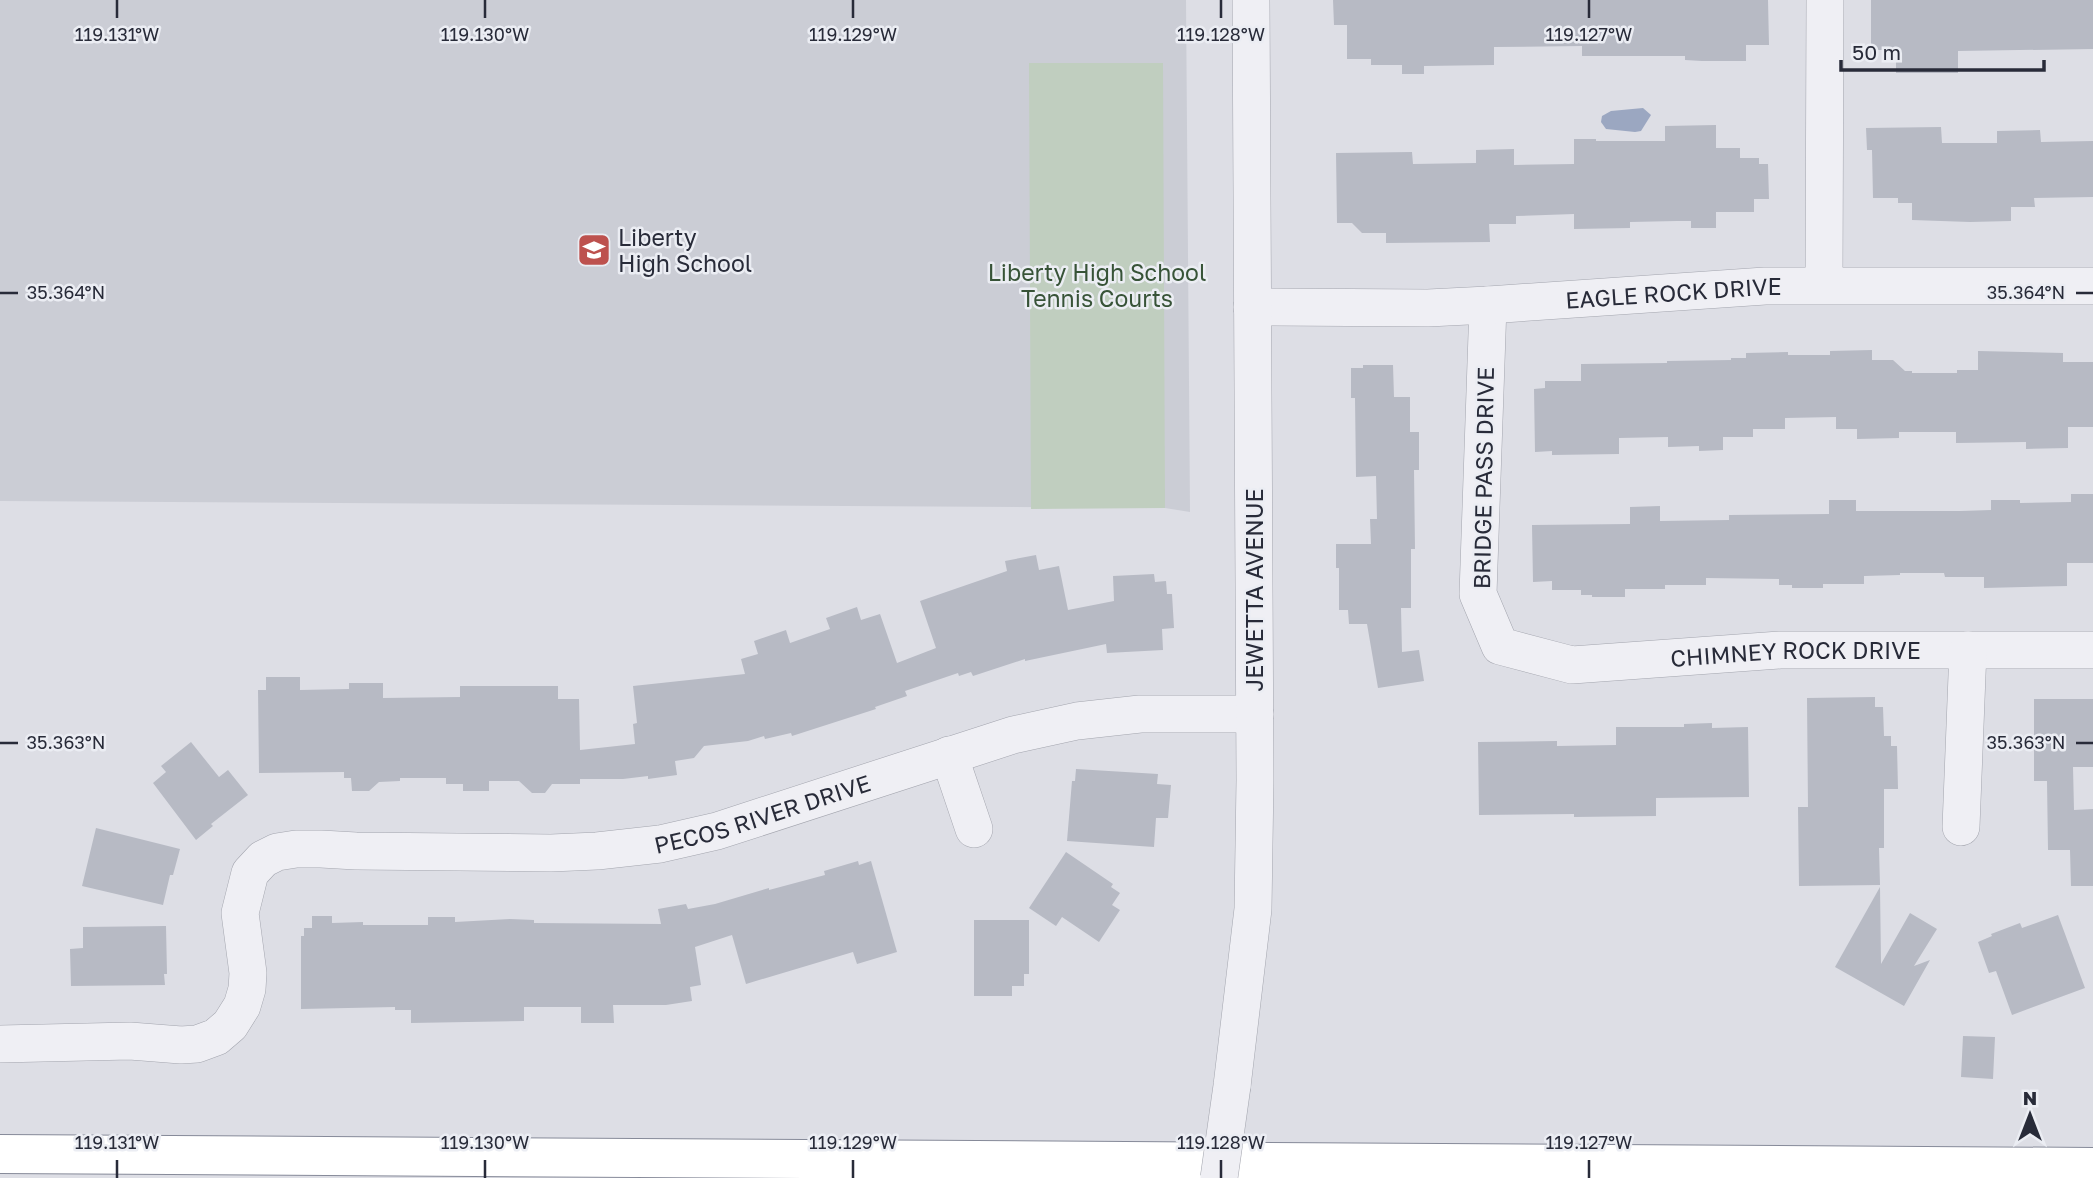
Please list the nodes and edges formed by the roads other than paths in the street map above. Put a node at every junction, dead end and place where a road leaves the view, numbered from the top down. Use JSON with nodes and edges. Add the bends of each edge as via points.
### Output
{"nodes":[{"id":1,"x":1251,"y":0,"type":"edge"},
{"id":2,"x":1825,"y":0,"type":"edge"},
{"id":3,"x":1824,"y":285,"type":"junction"},
{"id":4,"x":2093,"y":286,"type":"edge"},
{"id":5,"x":1488,"y":305,"type":"junction"},
{"id":6,"x":1252,"y":307,"type":"junction"},
{"id":7,"x":1500,"y":646,"type":"joint"},
{"id":8,"x":1968,"y":650,"type":"junction"},
{"id":9,"x":2093,"y":650,"type":"edge"},
{"id":10,"x":1255,"y":714,"type":"junction"},
{"id":11,"x":949,"y":755,"type":"junction"},
{"id":12,"x":1961,"y":827,"type":"dead end"},
{"id":13,"x":974,"y":829,"type":"dead end"},
{"id":14,"x":0,"y":1044,"type":"edge"},
{"id":15,"x":0,"y":1154,"type":"edge"},
{"id":16,"x":2093,"y":1167,"type":"edge"},
{"id":17,"x":1219,"y":1178,"type":"edge"}],
"edges":[{"from":1,"to":6,"type":"street","name":"JEWETTA AVENUE"},
{"from":2,"to":3,"type":"street"},
{"from":3,"to":4,"type":"street","name":"EAGLE ROCK DRIVE"},
{"from":3,"to":5,"type":"street","name":"EAGLE ROCK DRIVE"},
{"from":5,"to":6,"type":"street","name":"EAGLE ROCK DRIVE"},
{"from":5,"to":7,"type":"street","name":"BRIDGE PASS DRIVE","via":[[1478,594]]},
{"from":6,"to":10,"type":"street","name":"JEWETTA AVENUE"},
{"from":7,"to":8,"type":"street","name":"CHIMNEY ROCK DRIVE","via":[[1572,665],[1780,650]]},
{"from":8,"to":9,"type":"street","name":"CHIMNEY ROCK DRIVE"},
{"from":8,"to":12,"type":"street"},
{"from":10,"to":11,"type":"street","name":"PECOS RIVER DRIVE","via":[[1140,714],[1077,721],[1013,734]]},
{"from":10,"to":17,"type":"street","name":"JEWETTA AVENUE","bridge":true,"via":[[1253,909]]},
{"from":11,"to":13,"type":"street"},
{"from":11,"to":14,"type":"street","name":"PECOS RIVER DRIVE","via":[[717,831],[660,844],[551,853],[278,852],[250,873],[240,913],[247,989],[230,1025],[216,1037],[197,1044]]},
{"from":15,"to":16,"type":"highway"}]}
